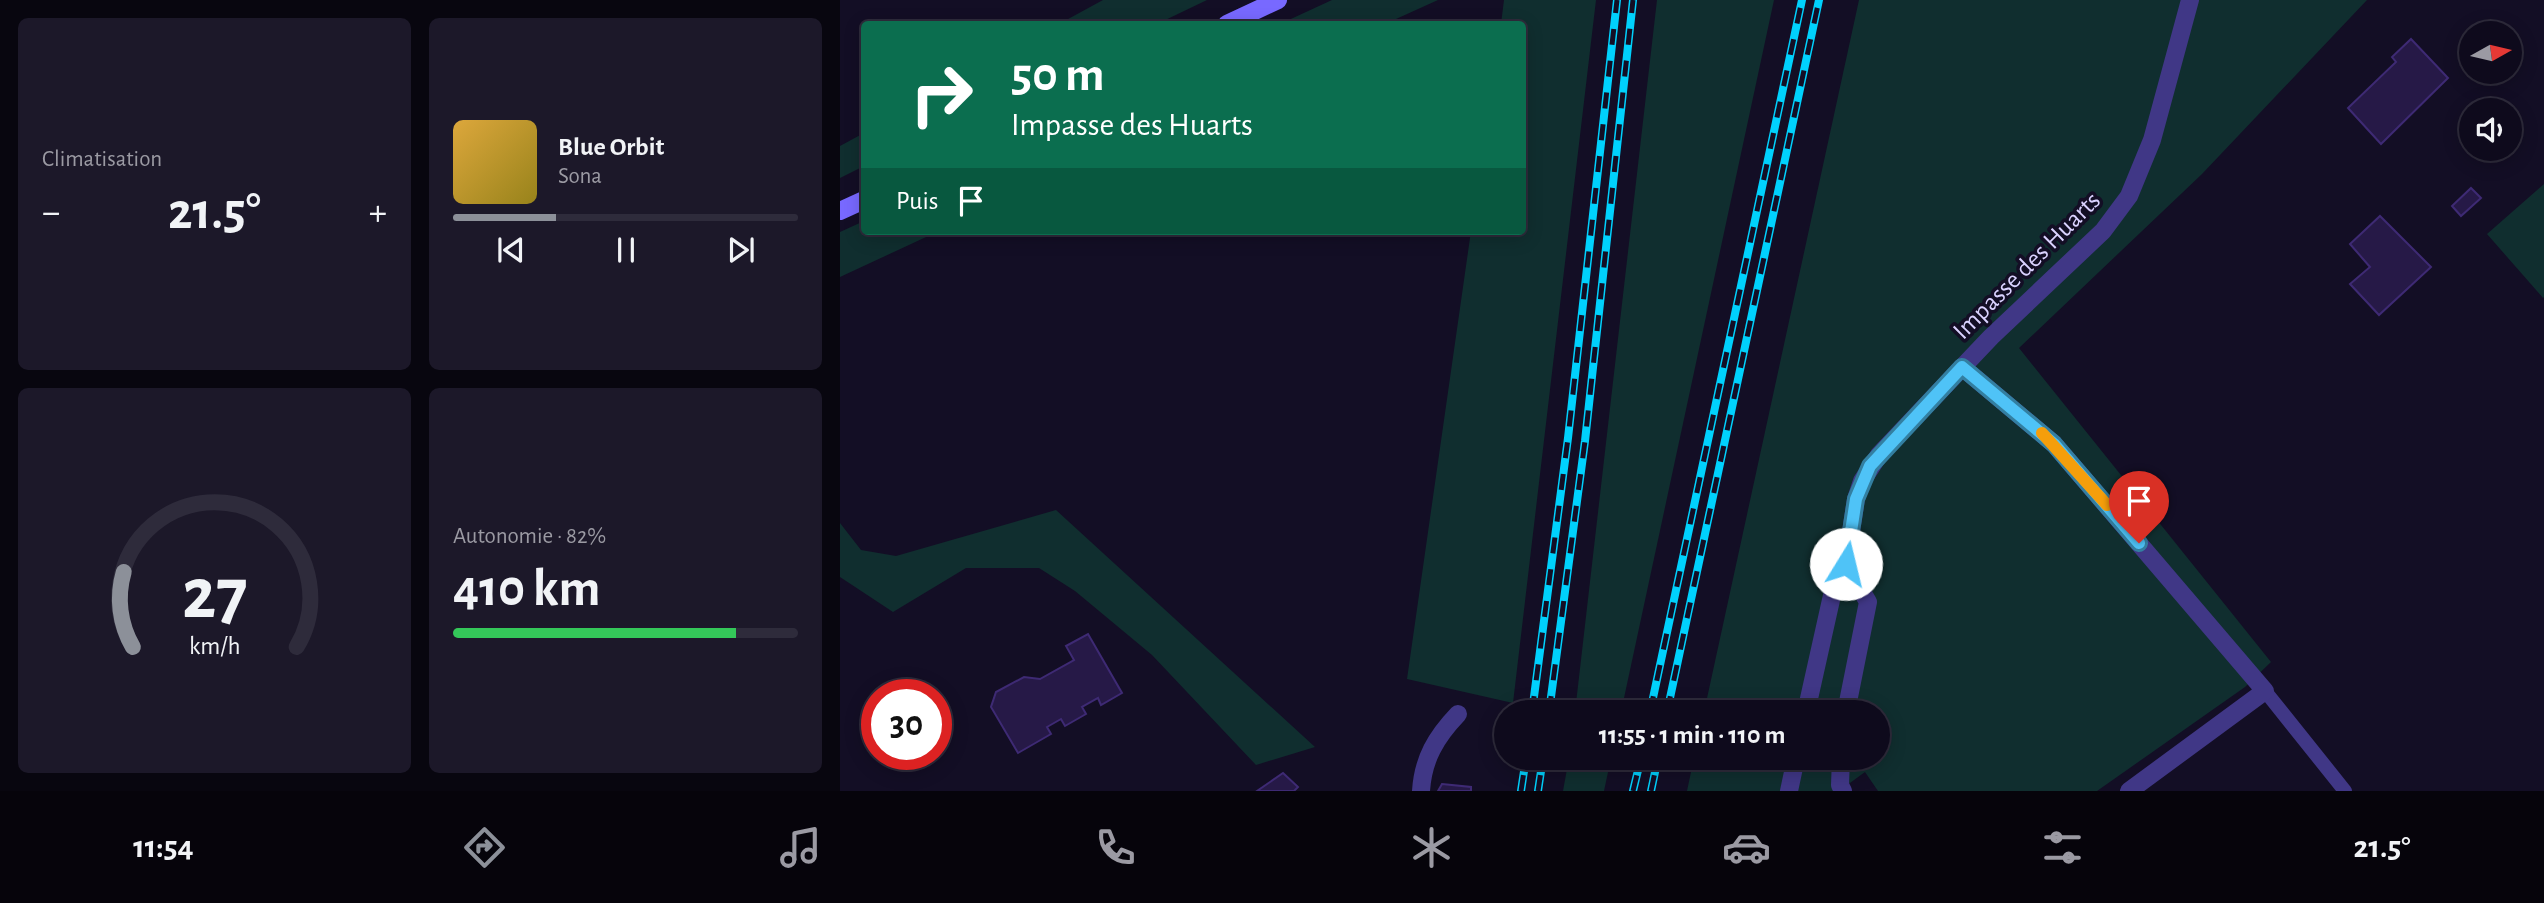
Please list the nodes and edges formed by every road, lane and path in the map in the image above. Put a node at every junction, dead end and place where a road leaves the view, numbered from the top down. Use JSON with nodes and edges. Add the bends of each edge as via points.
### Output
{"nodes":[{"id":1,"x":1278,"y":0,"type":"edge"},
{"id":2,"x":2190,"y":0,"type":"edge"},
{"id":3,"x":1233,"y":21,"type":"edge"},
{"id":4,"x":861,"y":201,"type":"edge"},
{"id":5,"x":840,"y":211,"type":"edge"},
{"id":6,"x":1962,"y":367,"type":"junction"},
{"id":7,"x":1846,"y":564,"type":"junction"},
{"id":8,"x":2265,"y":691,"type":"junction"},
{"id":9,"x":1809,"y":700,"type":"edge"},
{"id":10,"x":1848,"y":700,"type":"edge"},
{"id":11,"x":1458,"y":714,"type":"dead end"},
{"id":12,"x":1793,"y":770,"type":"edge"},
{"id":13,"x":1841,"y":770,"type":"edge"},
{"id":14,"x":1421,"y":791,"type":"edge"},
{"id":15,"x":1789,"y":791,"type":"edge"},
{"id":16,"x":1843,"y":791,"type":"edge"},
{"id":17,"x":2129,"y":791,"type":"edge"},
{"id":18,"x":2345,"y":791,"type":"edge"}],
"edges":[{"from":1,"to":3,"type":"main road"},
{"from":2,"to":6,"type":"street","name":"Impasse des Huarts","via":[[2159,118],[2129,196],[2103,231]]},
{"from":4,"to":5,"type":"main road"},
{"from":6,"to":7,"type":"street","name":"Impasse des Huarts","via":[[1870,466],[1856,499]]},
{"from":6,"to":8,"type":"street","name":"Impasse des Huarts","via":[[2054,444]]},
{"from":7,"to":9,"type":"street","name":"Impasse des Huarts","via":[[1833,591]]},
{"from":7,"to":10,"type":"street","via":[[1868,602]]},
{"from":8,"to":17,"type":"street"},
{"from":8,"to":18,"type":"lane"},
{"from":11,"to":14,"type":"street","via":[[1429,751]]},
{"from":12,"to":15,"type":"street"},
{"from":13,"to":16,"type":"street"}]}
